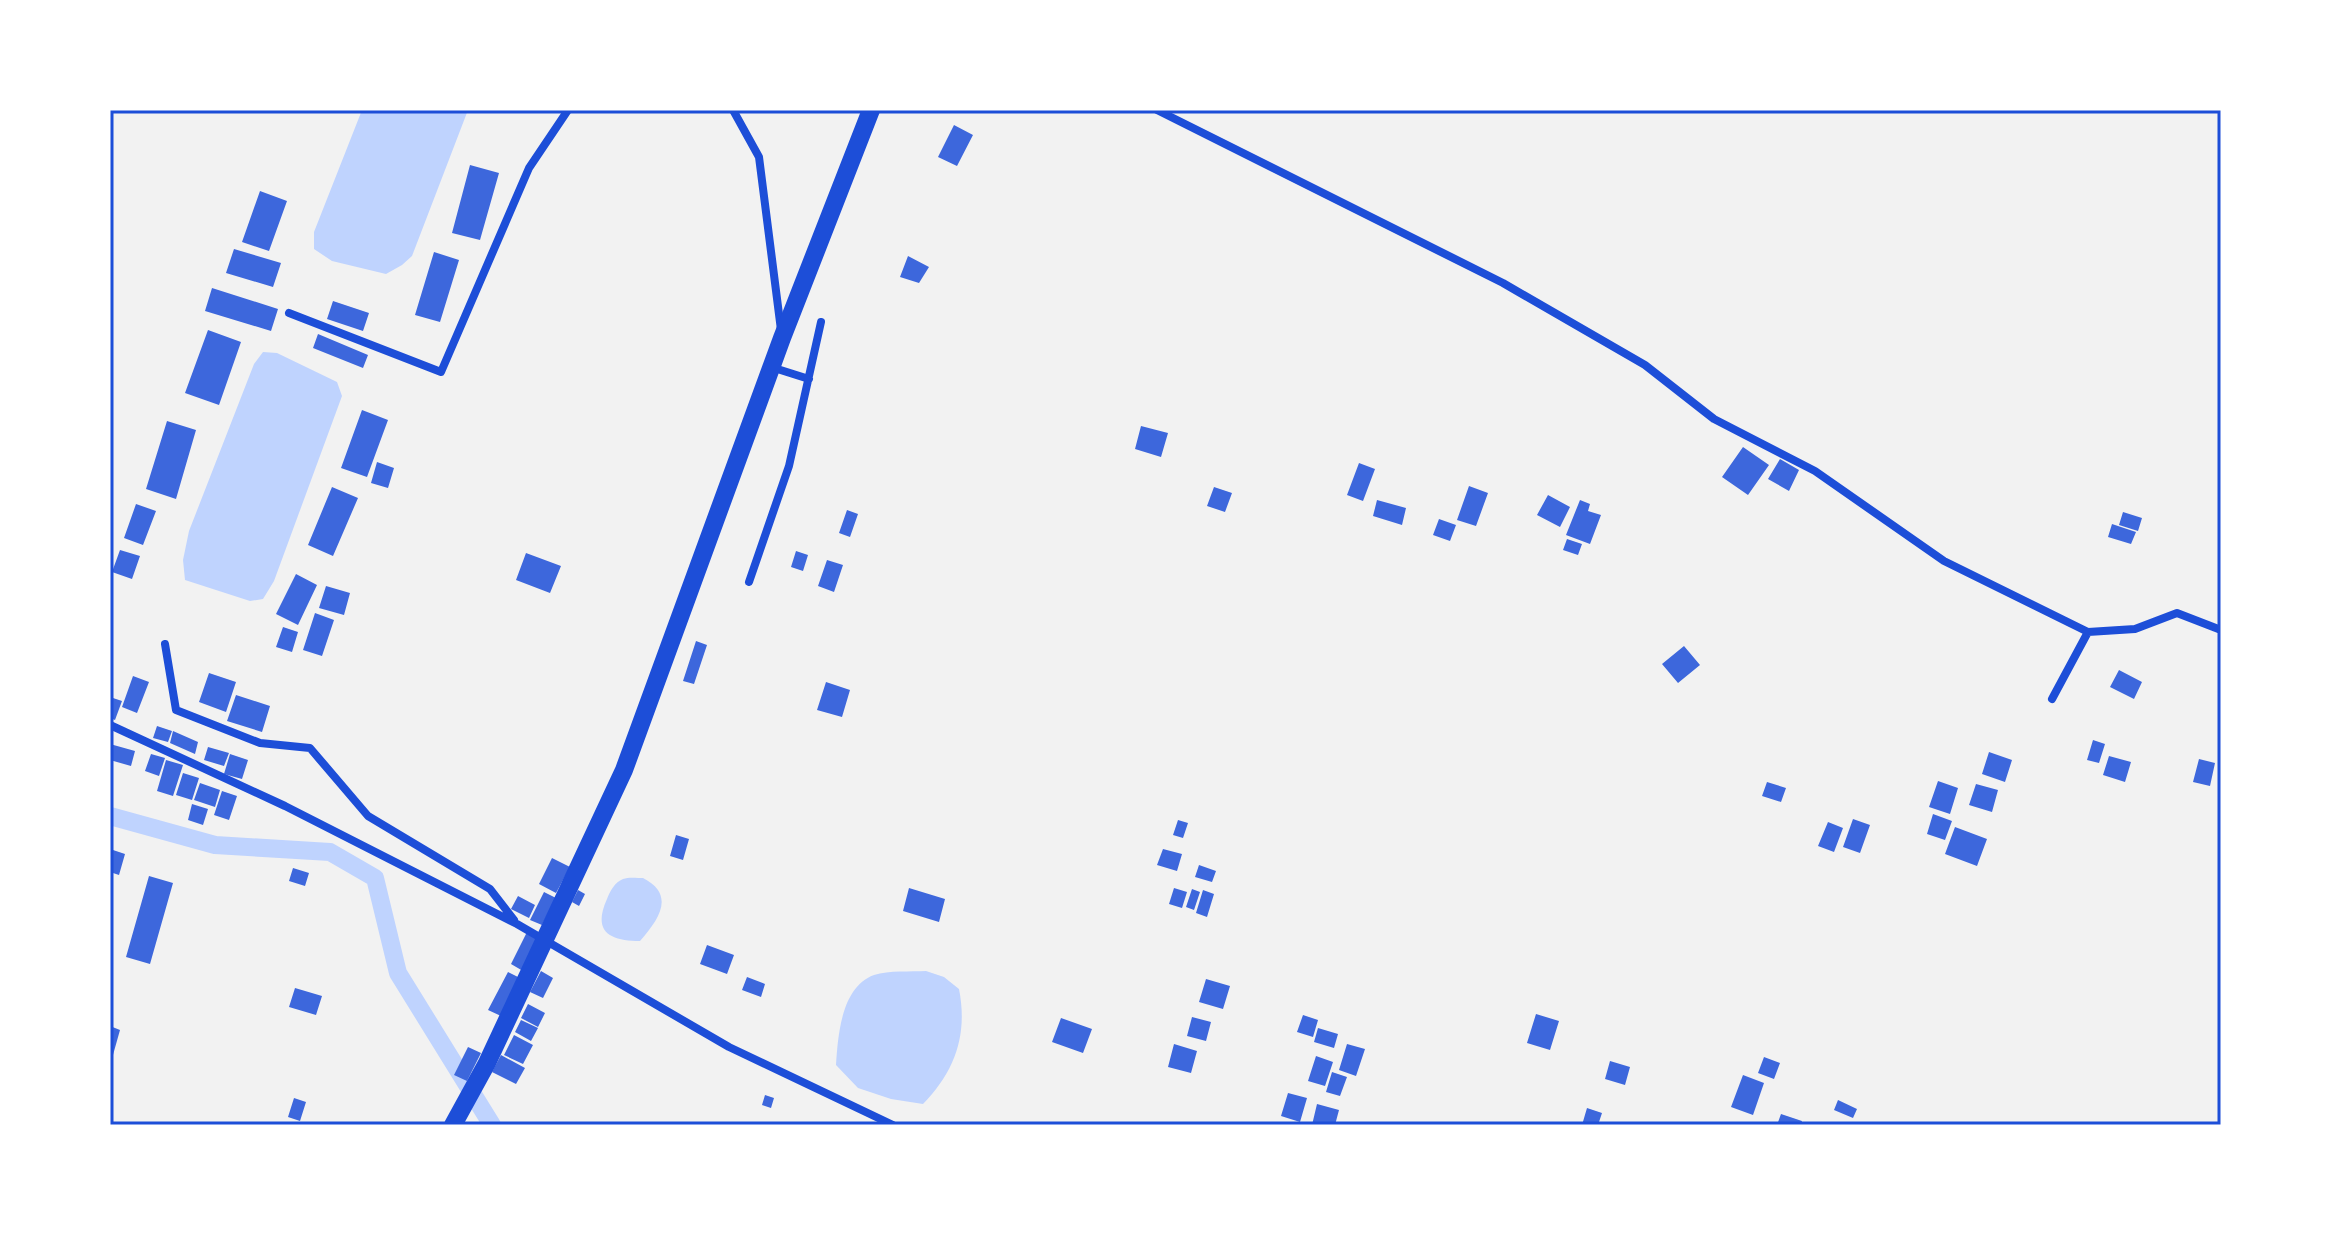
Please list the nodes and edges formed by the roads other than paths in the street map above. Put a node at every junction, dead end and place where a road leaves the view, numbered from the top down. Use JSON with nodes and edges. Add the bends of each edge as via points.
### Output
{"nodes":[{"id":1,"x":568,"y":110,"type":"edge"},
{"id":2,"x":733,"y":110,"type":"edge"},
{"id":3,"x":871,"y":110,"type":"edge"},
{"id":4,"x":1157,"y":110,"type":"edge"},
{"id":5,"x":289,"y":313,"type":"dead end"},
{"id":6,"x":821,"y":322,"type":"dead end"},
{"id":7,"x":782,"y":338,"type":"junction"},
{"id":8,"x":771,"y":367,"type":"junction"},
{"id":9,"x":809,"y":379,"type":"junction"},
{"id":10,"x":749,"y":582,"type":"dead end"},
{"id":11,"x":2221,"y":630,"type":"edge"},
{"id":12,"x":2088,"y":632,"type":"junction"},
{"id":13,"x":165,"y":644,"type":"dead end"},
{"id":14,"x":2052,"y":699,"type":"dead end"},
{"id":15,"x":110,"y":725,"type":"edge"},
{"id":16,"x":517,"y":924,"type":"junction"},
{"id":17,"x":545,"y":938,"type":"junction"},
{"id":18,"x":453,"y":1125,"type":"edge"},
{"id":19,"x":893,"y":1125,"type":"edge"}],
"edges":[{"from":1,"to":5,"type":"street","via":[[529,168],[441,372]]},
{"from":2,"to":7,"type":"street","via":[[759,157]]},
{"from":3,"to":7,"type":"main road"},
{"from":4,"to":12,"type":"street","via":[[1503,283],[1645,365],[1714,419],[1815,471],[1944,561]]},
{"from":6,"to":9,"type":"street"},
{"from":7,"to":8,"type":"main road"},
{"from":8,"to":9,"type":"street"},
{"from":8,"to":17,"type":"main road","via":[[624,770]]},
{"from":9,"to":10,"type":"street","via":[[789,466]]},
{"from":11,"to":12,"type":"street","via":[[2177,613],[2135,629]]},
{"from":12,"to":14,"type":"street"},
{"from":13,"to":16,"type":"street","via":[[176,710],[260,743],[310,748],[368,816],[490,889]]},
{"from":15,"to":16,"type":"street","via":[[285,806]]},
{"from":16,"to":17,"type":"street"},
{"from":17,"to":18,"type":"main road"},
{"from":17,"to":19,"type":"street","via":[[729,1047]]}]}
